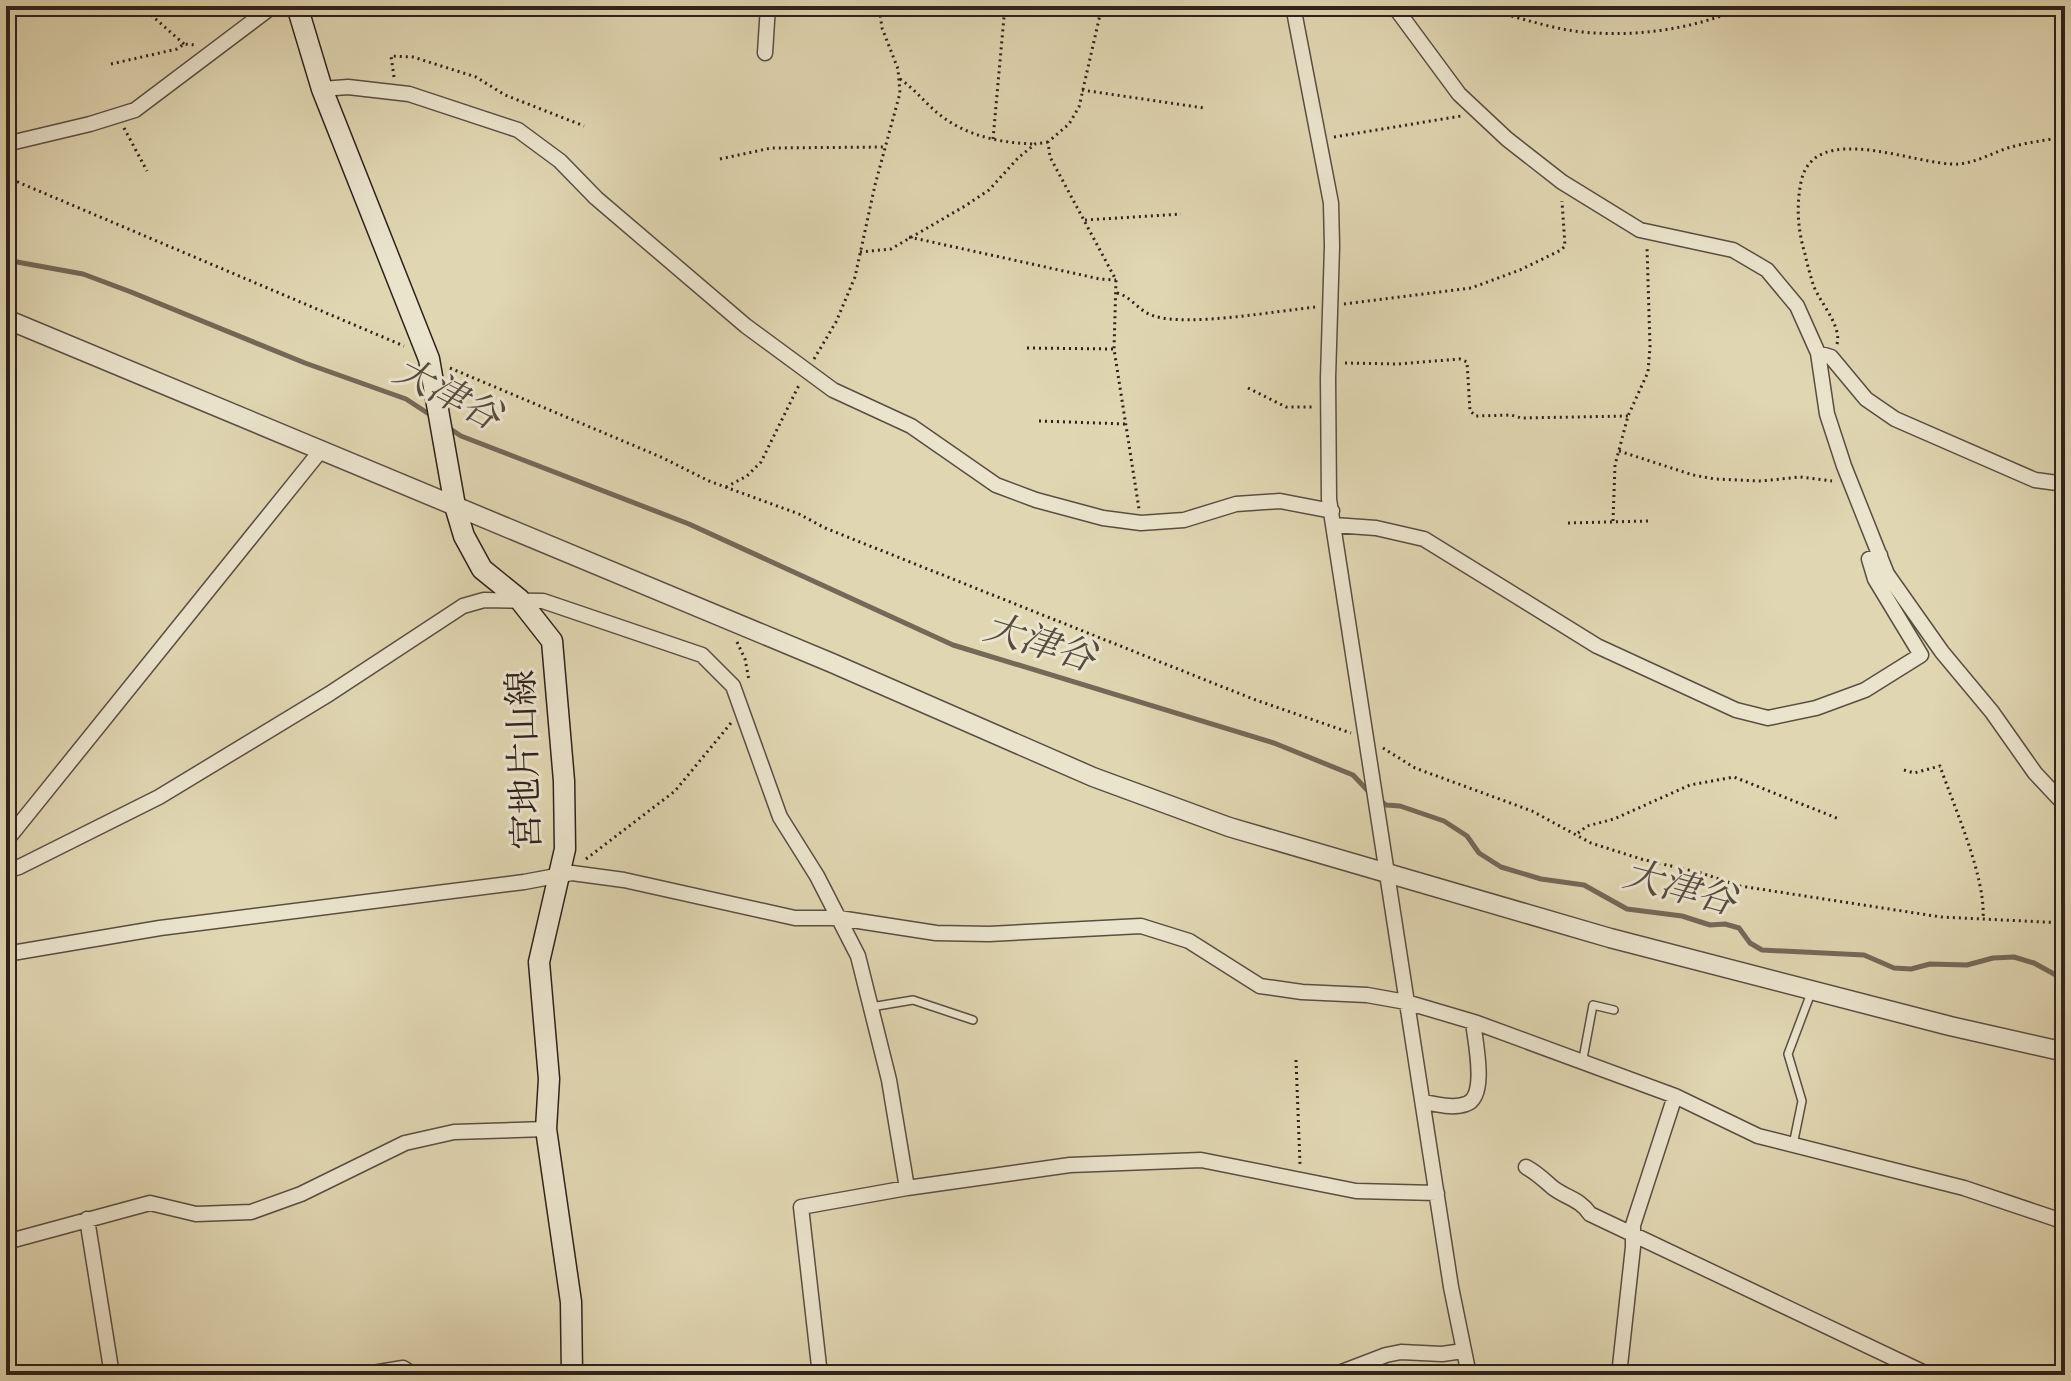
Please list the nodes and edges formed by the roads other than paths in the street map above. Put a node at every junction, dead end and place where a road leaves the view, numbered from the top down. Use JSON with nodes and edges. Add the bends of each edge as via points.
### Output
{"nodes":[{"id":1,"x":273,"y":6,"type":"edge"},
{"id":2,"x":297,"y":6,"type":"edge"},
{"id":3,"x":768,"y":6,"type":"edge"},
{"id":4,"x":1293,"y":6,"type":"edge"},
{"id":5,"x":1394,"y":6,"type":"edge"},
{"id":6,"x":765,"y":53,"type":"dead end"},
{"id":7,"x":322,"y":89,"type":"junction"},
{"id":8,"x":6,"y":144,"type":"edge"},
{"id":9,"x":6,"y":319,"type":"edge"},
{"id":10,"x":1822,"y":354,"type":"junction"},
{"id":11,"x":322,"y":449,"type":"junction"},
{"id":12,"x":2065,"y":484,"type":"edge"},
{"id":13,"x":455,"y":506,"type":"junction"},
{"id":14,"x":1333,"y":518,"type":"junction"},
{"id":15,"x":1880,"y":555,"type":"junction"},
{"id":16,"x":519,"y":599,"type":"junction"},
{"id":17,"x":2065,"y":805,"type":"edge"},
{"id":18,"x":6,"y":841,"type":"edge"},
{"id":19,"x":1386,"y":866,"type":"junction"},
{"id":20,"x":6,"y":871,"type":"edge"},
{"id":21,"x":566,"y":874,"type":"junction"},
{"id":22,"x":839,"y":918,"type":"junction"},
{"id":23,"x":6,"y":954,"type":"edge"},
{"id":24,"x":1812,"y":991,"type":"junction"},
{"id":25,"x":1406,"y":1002,"type":"junction"},
{"id":26,"x":871,"y":1007,"type":"junction"},
{"id":27,"x":1614,"y":1010,"type":"dead end"},
{"id":28,"x":973,"y":1020,"type":"dead end"},
{"id":29,"x":1473,"y":1022,"type":"junction"},
{"id":30,"x":2065,"y":1052,"type":"edge"},
{"id":31,"x":1582,"y":1064,"type":"junction"},
{"id":32,"x":1675,"y":1096,"type":"junction"},
{"id":33,"x":1423,"y":1102,"type":"junction"},
{"id":34,"x":546,"y":1129,"type":"junction"},
{"id":35,"x":1793,"y":1145,"type":"junction"},
{"id":36,"x":1526,"y":1167,"type":"dead end"},
{"id":37,"x":907,"y":1188,"type":"junction"},
{"id":38,"x":1437,"y":1193,"type":"junction"},
{"id":39,"x":87,"y":1219,"type":"junction"},
{"id":40,"x":2065,"y":1222,"type":"edge"},
{"id":41,"x":1633,"y":1236,"type":"junction"},
{"id":42,"x":6,"y":1239,"type":"edge"},
{"id":43,"x":1463,"y":1351,"type":"junction"},
{"id":44,"x":112,"y":1375,"type":"edge"},
{"id":45,"x":361,"y":1375,"type":"edge"},
{"id":46,"x":414,"y":1375,"type":"edge"},
{"id":47,"x":572,"y":1375,"type":"edge"},
{"id":48,"x":820,"y":1375,"type":"edge"},
{"id":49,"x":1278,"y":1375,"type":"edge"},
{"id":50,"x":1469,"y":1375,"type":"edge"},
{"id":51,"x":1619,"y":1375,"type":"edge"},
{"id":52,"x":1929,"y":1375,"type":"edge"}],
"edges":[{"from":1,"to":8,"type":"street","via":[[135,110]]},
{"from":2,"to":7,"type":"main road","name":"宮地片山線"},
{"from":3,"to":6,"type":"street"},
{"from":4,"to":14,"type":"street","via":[[1331,203],[1328,405]]},
{"from":5,"to":10,"type":"street","via":[[1459,94],[1507,139],[1562,182],[1640,230],[1733,250],[1767,270],[1797,306]]},
{"from":7,"to":13,"type":"main road","name":"宮地片山線","via":[[429,359]]},
{"from":7,"to":14,"type":"street","via":[[409,94],[518,130],[746,326],[833,390],[911,426],[996,485],[1103,518],[1141,523],[1280,501]]},
{"from":9,"to":11,"type":"street"},
{"from":10,"to":12,"type":"street","via":[[1831,357],[1866,399],[1895,419],[2035,480]]},
{"from":10,"to":15,"type":"street","via":[[1827,414]]},
{"from":11,"to":13,"type":"street"},
{"from":11,"to":18,"type":"street"},
{"from":13,"to":16,"type":"main road","name":"宮地片山線","via":[[482,569]]},
{"from":13,"to":19,"type":"street","via":[[1093,777],[1229,827]]},
{"from":14,"to":15,"type":"street","via":[[1424,539],[1597,646],[1736,710],[1768,718],[1865,690],[1921,655],[1875,579],[1869,559]]},
{"from":14,"to":19,"type":"street"},
{"from":15,"to":17,"type":"street","via":[[1887,574],[1942,652]]},
{"from":16,"to":20,"type":"street","via":[[463,606],[159,797]]},
{"from":16,"to":21,"type":"main road","name":"宮地片山線","via":[[552,641]]},
{"from":16,"to":22,"type":"street","via":[[543,601],[702,655],[733,686],[780,817]]},
{"from":19,"to":24,"type":"street","via":[[1496,906]]},
{"from":19,"to":25,"type":"street"},
{"from":21,"to":22,"type":"street","via":[[624,880],[795,918]]},
{"from":21,"to":23,"type":"street"},
{"from":21,"to":34,"type":"main road","name":"宮地片山線","via":[[549,909],[539,962],[549,1079]]},
{"from":22,"to":25,"type":"street","via":[[936,933],[1141,926],[1189,941],[1260,986]]},
{"from":22,"to":26,"type":"street","via":[[858,956]]},
{"from":24,"to":30,"type":"street"},
{"from":24,"to":35,"type":"lane","via":[[1788,1054],[1802,1101]]},
{"from":25,"to":29,"type":"street"},
{"from":25,"to":33,"type":"street"},
{"from":26,"to":28,"type":"lane","via":[[913,1000]]},
{"from":26,"to":37,"type":"street"},
{"from":27,"to":31,"type":"lane","via":[[1593,1005]]},
{"from":29,"to":31,"type":"street"},
{"from":29,"to":33,"type":"street","via":[[1480,1089],[1465,1105]]},
{"from":31,"to":32,"type":"street"},
{"from":32,"to":35,"type":"street","via":[[1758,1136]]},
{"from":32,"to":41,"type":"street"},
{"from":33,"to":38,"type":"street"},
{"from":34,"to":39,"type":"street","via":[[454,1132],[405,1143],[301,1194],[251,1212],[196,1214],[150,1203]]},
{"from":34,"to":47,"type":"main road","name":"宮地片山線","via":[[571,1302]]},
{"from":35,"to":40,"type":"street","via":[[1964,1188]]},
{"from":36,"to":41,"type":"street","via":[[1583,1203],[1590,1214]]},
{"from":37,"to":38,"type":"street","via":[[1070,1165],[1201,1160],[1356,1191]]},
{"from":37,"to":48,"type":"street","via":[[801,1207]]},
{"from":38,"to":43,"type":"street"},
{"from":39,"to":42,"type":"street"},
{"from":39,"to":44,"type":"street"},
{"from":41,"to":51,"type":"street"},
{"from":41,"to":52,"type":"street"},
{"from":43,"to":49,"type":"street","via":[[1401,1352],[1339,1373]]},
{"from":43,"to":50,"type":"street"},
{"from":45,"to":46,"type":"street","via":[[403,1368]]}]}
